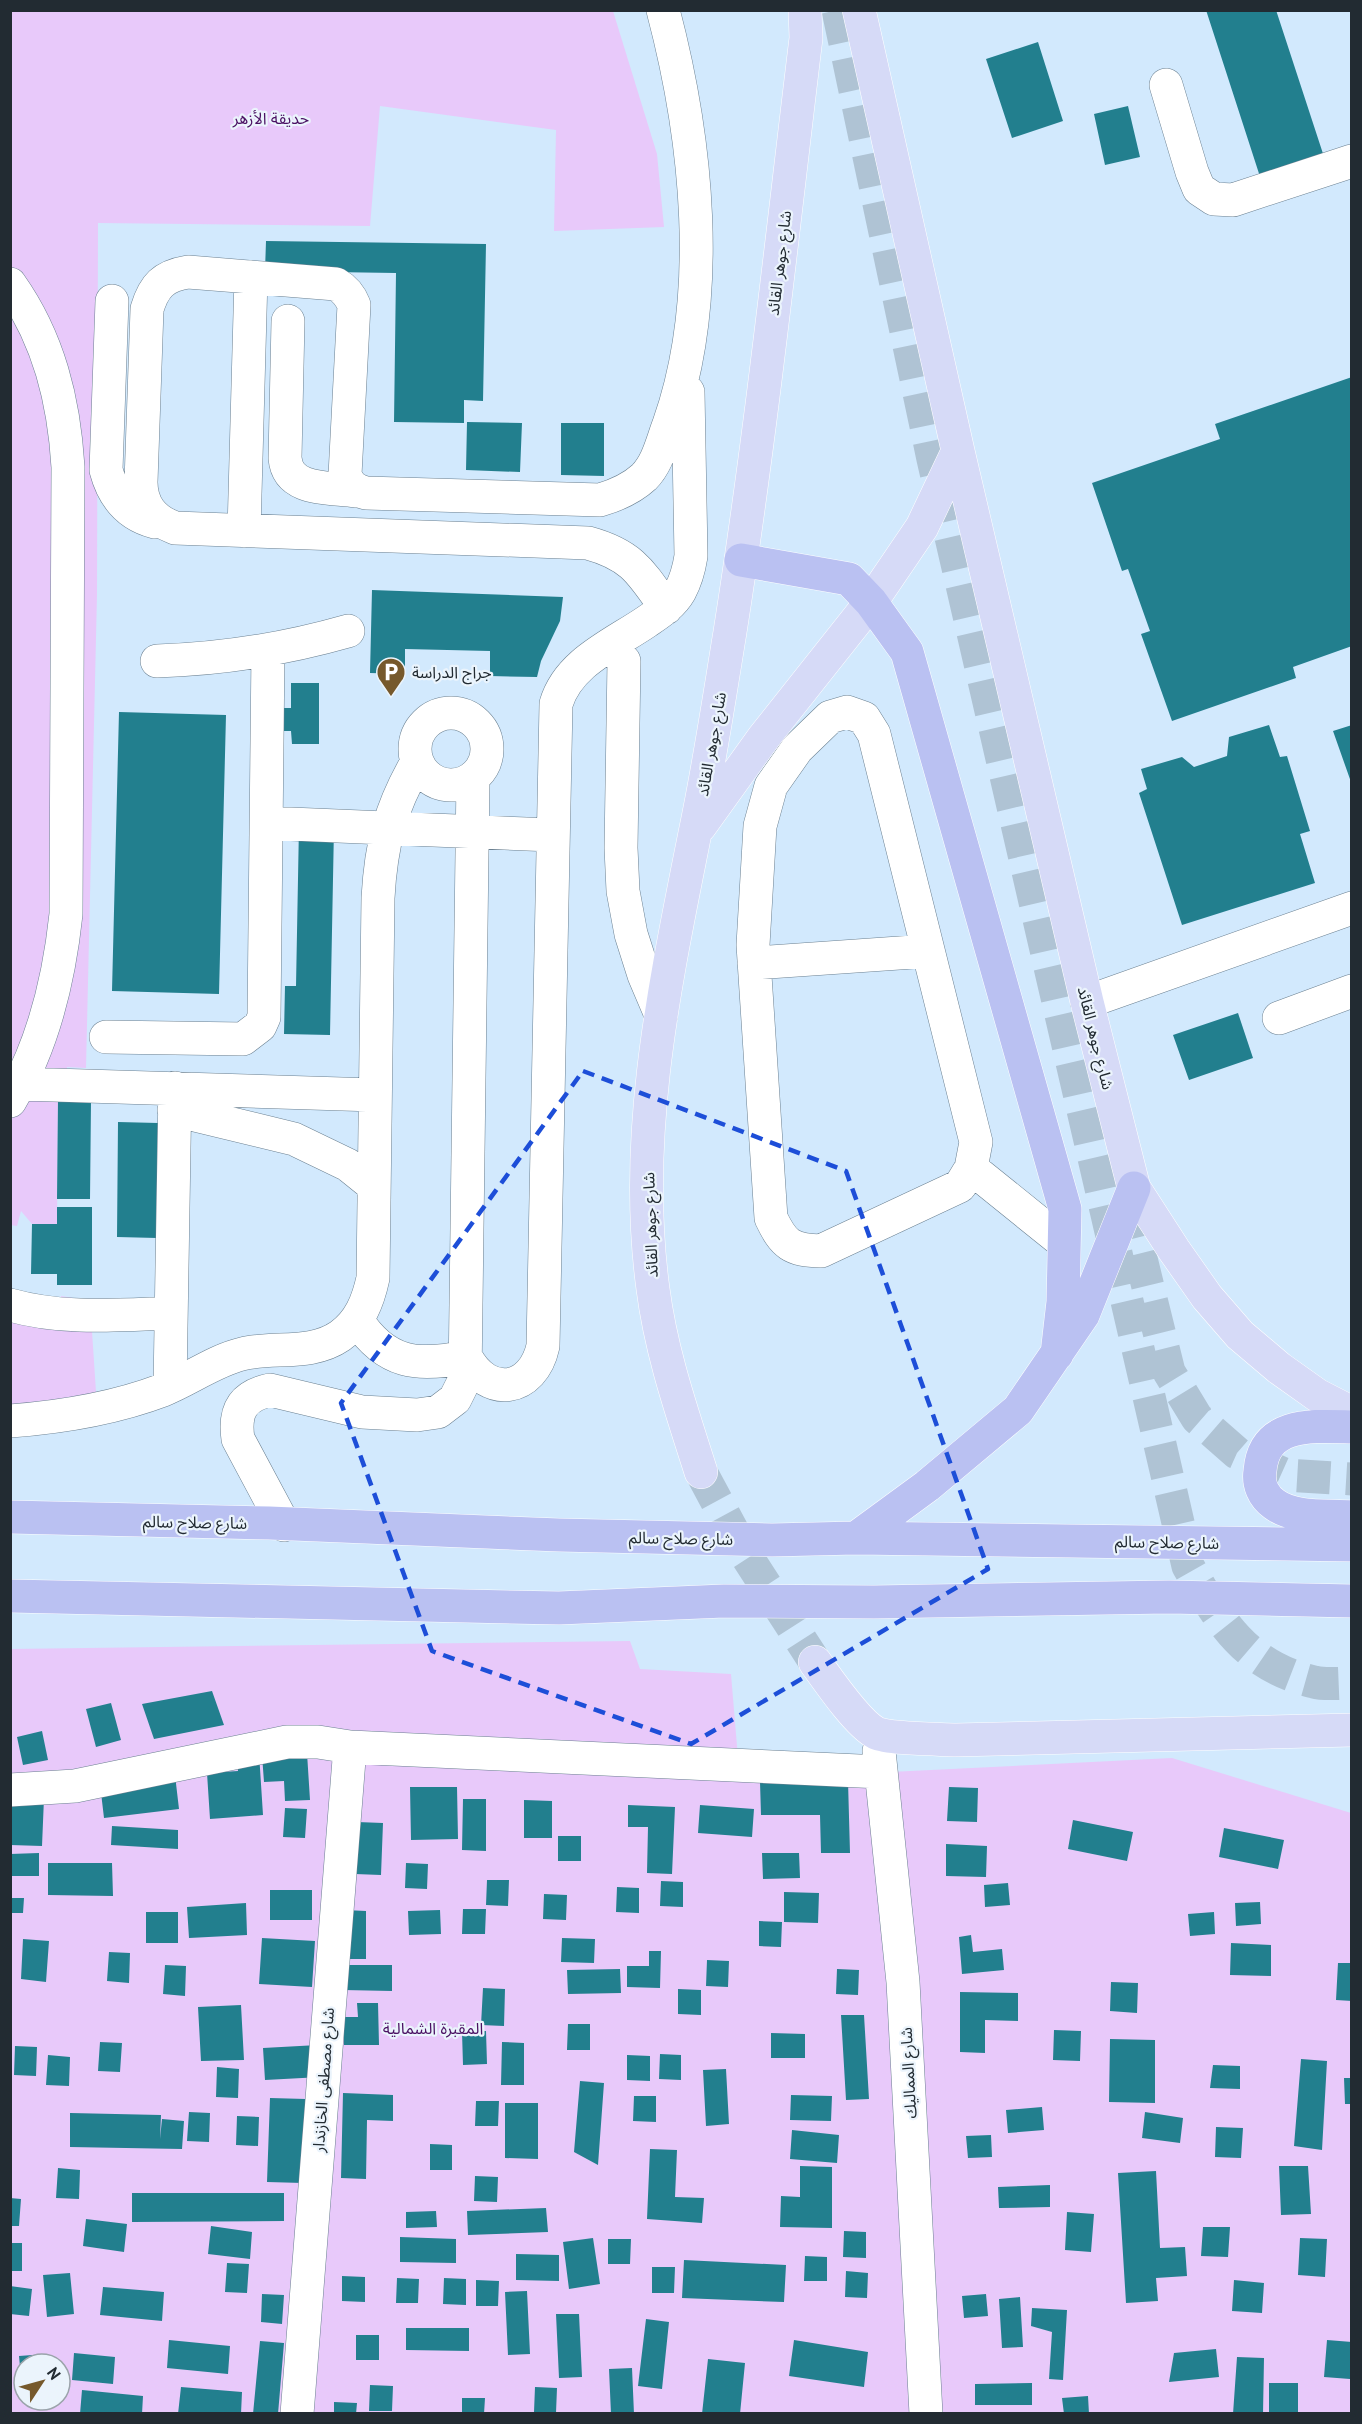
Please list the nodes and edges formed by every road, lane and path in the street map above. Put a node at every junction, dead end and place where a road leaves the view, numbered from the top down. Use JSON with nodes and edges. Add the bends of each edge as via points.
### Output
{"nodes":[{"id":1,"x":663,"y":10,"type":"edge"},
{"id":2,"x":805,"y":10,"type":"edge"},
{"id":3,"x":860,"y":10,"type":"edge"},
{"id":4,"x":1166,"y":85,"type":"dead end"},
{"id":5,"x":1352,"y":161,"type":"edge"},
{"id":6,"x":251,"y":277,"type":"junction"},
{"id":7,"x":10,"y":284,"type":"edge"},
{"id":8,"x":112,"y":302,"type":"dead end"},
{"id":9,"x":288,"y":321,"type":"dead end"},
{"id":10,"x":687,"y":351,"type":"junction"},
{"id":11,"x":958,"y":451,"type":"junction"},
{"id":12,"x":357,"y":490,"type":"junction"},
{"id":13,"x":163,"y":524,"type":"junction"},
{"id":14,"x":244,"y":531,"type":"junction"},
{"id":15,"x":741,"y":560,"type":"junction"},
{"id":16,"x":871,"y":602,"type":"junction"},
{"id":17,"x":666,"y":608,"type":"junction"},
{"id":18,"x":348,"y":631,"type":"dead end"},
{"id":19,"x":268,"y":651,"type":"junction"},
{"id":20,"x":157,"y":661,"type":"dead end"},
{"id":21,"x":624,"y":661,"type":"dead end"},
{"id":22,"x":417,"y":762,"type":"junction"},
{"id":23,"x":473,"y":778,"type":"junction"},
{"id":24,"x":267,"y":823,"type":"junction"},
{"id":25,"x":387,"y":828,"type":"junction"},
{"id":26,"x":472,"y":831,"type":"junction"},
{"id":27,"x":696,"y":833,"type":"junction"},
{"id":28,"x":552,"y":835,"type":"junction"},
{"id":29,"x":1352,"y":908,"type":"edge"},
{"id":30,"x":928,"y":951,"type":"junction"},
{"id":31,"x":754,"y":963,"type":"junction"},
{"id":32,"x":1352,"y":991,"type":"edge"},
{"id":33,"x":1087,"y":1002,"type":"junction"},
{"id":34,"x":661,"y":1015,"type":"junction"},
{"id":35,"x":1279,"y":1018,"type":"dead end"},
{"id":36,"x":106,"y":1037,"type":"dead end"},
{"id":37,"x":16,"y":1093,"type":"edge"},
{"id":38,"x":375,"y":1095,"type":"junction"},
{"id":39,"x":174,"y":1099,"type":"junction"},
{"id":40,"x":971,"y":1168,"type":"junction"},
{"id":41,"x":374,"y":1186,"type":"junction"},
{"id":42,"x":1134,"y":1188,"type":"junction"},
{"id":43,"x":1064,"y":1243,"type":"junction"},
{"id":44,"x":10,"y":1305,"type":"edge"},
{"id":45,"x":171,"y":1313,"type":"junction"},
{"id":46,"x":357,"y":1320,"type":"junction"},
{"id":47,"x":1057,"y":1354,"type":"junction"},
{"id":48,"x":466,"y":1357,"type":"junction"},
{"id":49,"x":170,"y":1387,"type":"junction"},
{"id":50,"x":1352,"y":1413,"type":"edge"},
{"id":51,"x":10,"y":1421,"type":"edge"},
{"id":52,"x":1352,"y":1427,"type":"edge"},
{"id":53,"x":701,"y":1473,"type":"tunnel mouth"},
{"id":54,"x":1352,"y":1516,"type":"edge"},
{"id":55,"x":10,"y":1517,"type":"edge"},
{"id":56,"x":284,"y":1525,"type":"junction"},
{"id":57,"x":856,"y":1538,"type":"junction"},
{"id":58,"x":1352,"y":1545,"type":"edge"},
{"id":59,"x":10,"y":1596,"type":"edge"},
{"id":60,"x":1352,"y":1601,"type":"edge"},
{"id":61,"x":815,"y":1662,"type":"tunnel mouth"},
{"id":62,"x":1352,"y":1730,"type":"edge"},
{"id":63,"x":877,"y":1733,"type":"junction"},
{"id":64,"x":350,"y":1748,"type":"junction"},
{"id":65,"x":881,"y":1772,"type":"junction"},
{"id":66,"x":10,"y":1790,"type":"edge"},
{"id":67,"x":297,"y":2414,"type":"edge"},
{"id":68,"x":926,"y":2414,"type":"edge"}],
"edges":[{"from":1,"to":10,"type":"street","via":[[674,51],[693,179],[694,292]]},
{"from":2,"to":15,"type":"main road","name":"شارع جوهر القائد","via":[[806,38]]},
{"from":3,"to":11,"type":"main road","name":"شارع جوهر القائد"},
{"from":4,"to":5,"type":"street","via":[[1191,172],[1199,189],[1214,200],[1233,200]]},
{"from":6,"to":12,"type":"street","via":[[336,284],[351,296],[354,305],[345,475]]},
{"from":6,"to":13,"type":"street","via":[[188,272],[160,283],[151,295],[147,309],[141,494],[153,516]]},
{"from":6,"to":14,"type":"street"},
{"from":7,"to":37,"type":"street","via":[[51,363],[62,409],[68,467],[66,914],[51,1003]]},
{"from":8,"to":13,"type":"street","via":[[106,470],[125,507]]},
{"from":9,"to":12,"type":"street","via":[[288,472],[305,484]]},
{"from":10,"to":12,"type":"street","via":[[674,408],[654,464],[632,487],[616,495],[583,500]]},
{"from":10,"to":17,"type":"street","via":[[691,556],[683,584]]},
{"from":11,"to":16,"type":"main road","via":[[922,527]]},
{"from":11,"to":33,"type":"main road","name":"شارع جوهر القائد"},
{"from":13,"to":14,"type":"street"},
{"from":14,"to":17,"type":"street","via":[[588,543],[607,548],[641,571]]},
{"from":15,"to":16,"type":"highway","via":[[849,579]]},
{"from":15,"to":27,"type":"main road","name":"شارع جوهر القائد"},
{"from":16,"to":27,"type":"main road","via":[[764,737]]},
{"from":16,"to":43,"type":"highway","via":[[908,652],[1065,1209]]},
{"from":17,"to":28,"type":"street","via":[[596,654],[566,680],[555,717]]},
{"from":18,"to":19,"type":"street"},
{"from":19,"to":20,"type":"street"},
{"from":19,"to":24,"type":"street"},
{"from":21,"to":34,"type":"street","via":[[623,891],[631,934]]},
{"from":22,"to":23,"type":"street","via":[[424,774],[448,785]]},
{"from":22,"to":23,"type":"street","via":[[416,742],[424,725],[447,712],[461,714],[473,719],[487,742],[485,762]]},
{"from":22,"to":25,"type":"street","via":[[400,792]]},
{"from":23,"to":26,"type":"street"},
{"from":24,"to":25,"type":"street"},
{"from":24,"to":36,"type":"street","via":[[265,1006],[260,1026],[243,1039],[233,1040]]},
{"from":25,"to":26,"type":"street"},
{"from":25,"to":38,"type":"street","via":[[378,898]]},
{"from":26,"to":28,"type":"street"},
{"from":26,"to":48,"type":"street"},
{"from":27,"to":34,"type":"main road","name":"شارع جوهر القائد"},
{"from":28,"to":48,"type":"street","via":[[543,1346],[531,1374],[517,1383],[487,1381],[473,1371]]},
{"from":29,"to":33,"type":"street"},
{"from":30,"to":31,"type":"street"},
{"from":30,"to":31,"type":"street","via":[[874,734],[864,718],[847,712],[830,717],[797,749],[771,786],[760,826]]},
{"from":30,"to":40,"type":"street","via":[[976,1142]]},
{"from":31,"to":40,"type":"street","via":[[771,1218],[781,1238],[799,1251],[821,1251],[960,1186]]},
{"from":32,"to":35,"type":"street"},
{"from":33,"to":42,"type":"main road","name":"شارع جوهر القائد"},
{"from":34,"to":53,"type":"main road","name":"شارع جوهر القائد","via":[[648,1120],[653,1289],[670,1378]]},
{"from":37,"to":39,"type":"street"},
{"from":38,"to":39,"type":"street"},
{"from":38,"to":41,"type":"street"},
{"from":39,"to":41,"type":"street","via":[[294,1139],[348,1165]]},
{"from":39,"to":45,"type":"street"},
{"from":40,"to":43,"type":"street"},
{"from":41,"to":46,"type":"street","via":[[373,1278],[368,1300]]},
{"from":42,"to":47,"type":"highway","via":[[1083,1315]]},
{"from":42,"to":50,"type":"main road","name":"شارع جوهر القائد","via":[[1174,1250],[1240,1335],[1298,1382]]},
{"from":43,"to":47,"type":"highway"},
{"from":44,"to":45,"type":"street","via":[[91,1316]]},
{"from":45,"to":49,"type":"street"},
{"from":46,"to":48,"type":"street","via":[[368,1337],[405,1361],[443,1362]]},
{"from":46,"to":49,"type":"street","via":[[340,1336],[320,1346],[240,1354]]},
{"from":47,"to":57,"type":"highway","via":[[1018,1410],[927,1486]]},
{"from":48,"to":56,"type":"street","via":[[465,1379],[455,1399],[438,1412],[363,1412],[270,1390],[256,1393],[246,1401],[238,1412],[238,1439]]},
{"from":49,"to":51,"type":"street","via":[[111,1407],[57,1418]]},
{"from":52,"to":54,"type":"highway","via":[[1288,1430],[1267,1446],[1259,1476],[1267,1497],[1283,1509]]},
{"from":55,"to":56,"type":"highway","name":"شارع صلاح سالم"},
{"from":56,"to":57,"type":"highway","name":"شارع صلاح سالم","via":[[772,1540]]},
{"from":57,"to":58,"type":"highway","name":"شارع صلاح سالم"},
{"from":59,"to":60,"type":"highway","via":[[560,1608],[724,1601],[1169,1597]]},
{"from":61,"to":63,"type":"main road","via":[[848,1705]]},
{"from":62,"to":63,"type":"main road","via":[[956,1740]]},
{"from":63,"to":65,"type":"street","name":"شارع المماليك"},
{"from":64,"to":65,"type":"street"},
{"from":64,"to":66,"type":"street","via":[[287,1742],[75,1786]]},
{"from":64,"to":67,"type":"street","name":"شارع مصطفى الخازندار"},
{"from":65,"to":68,"type":"street","name":"شارع المماليك","via":[[903,1982]]}]}
